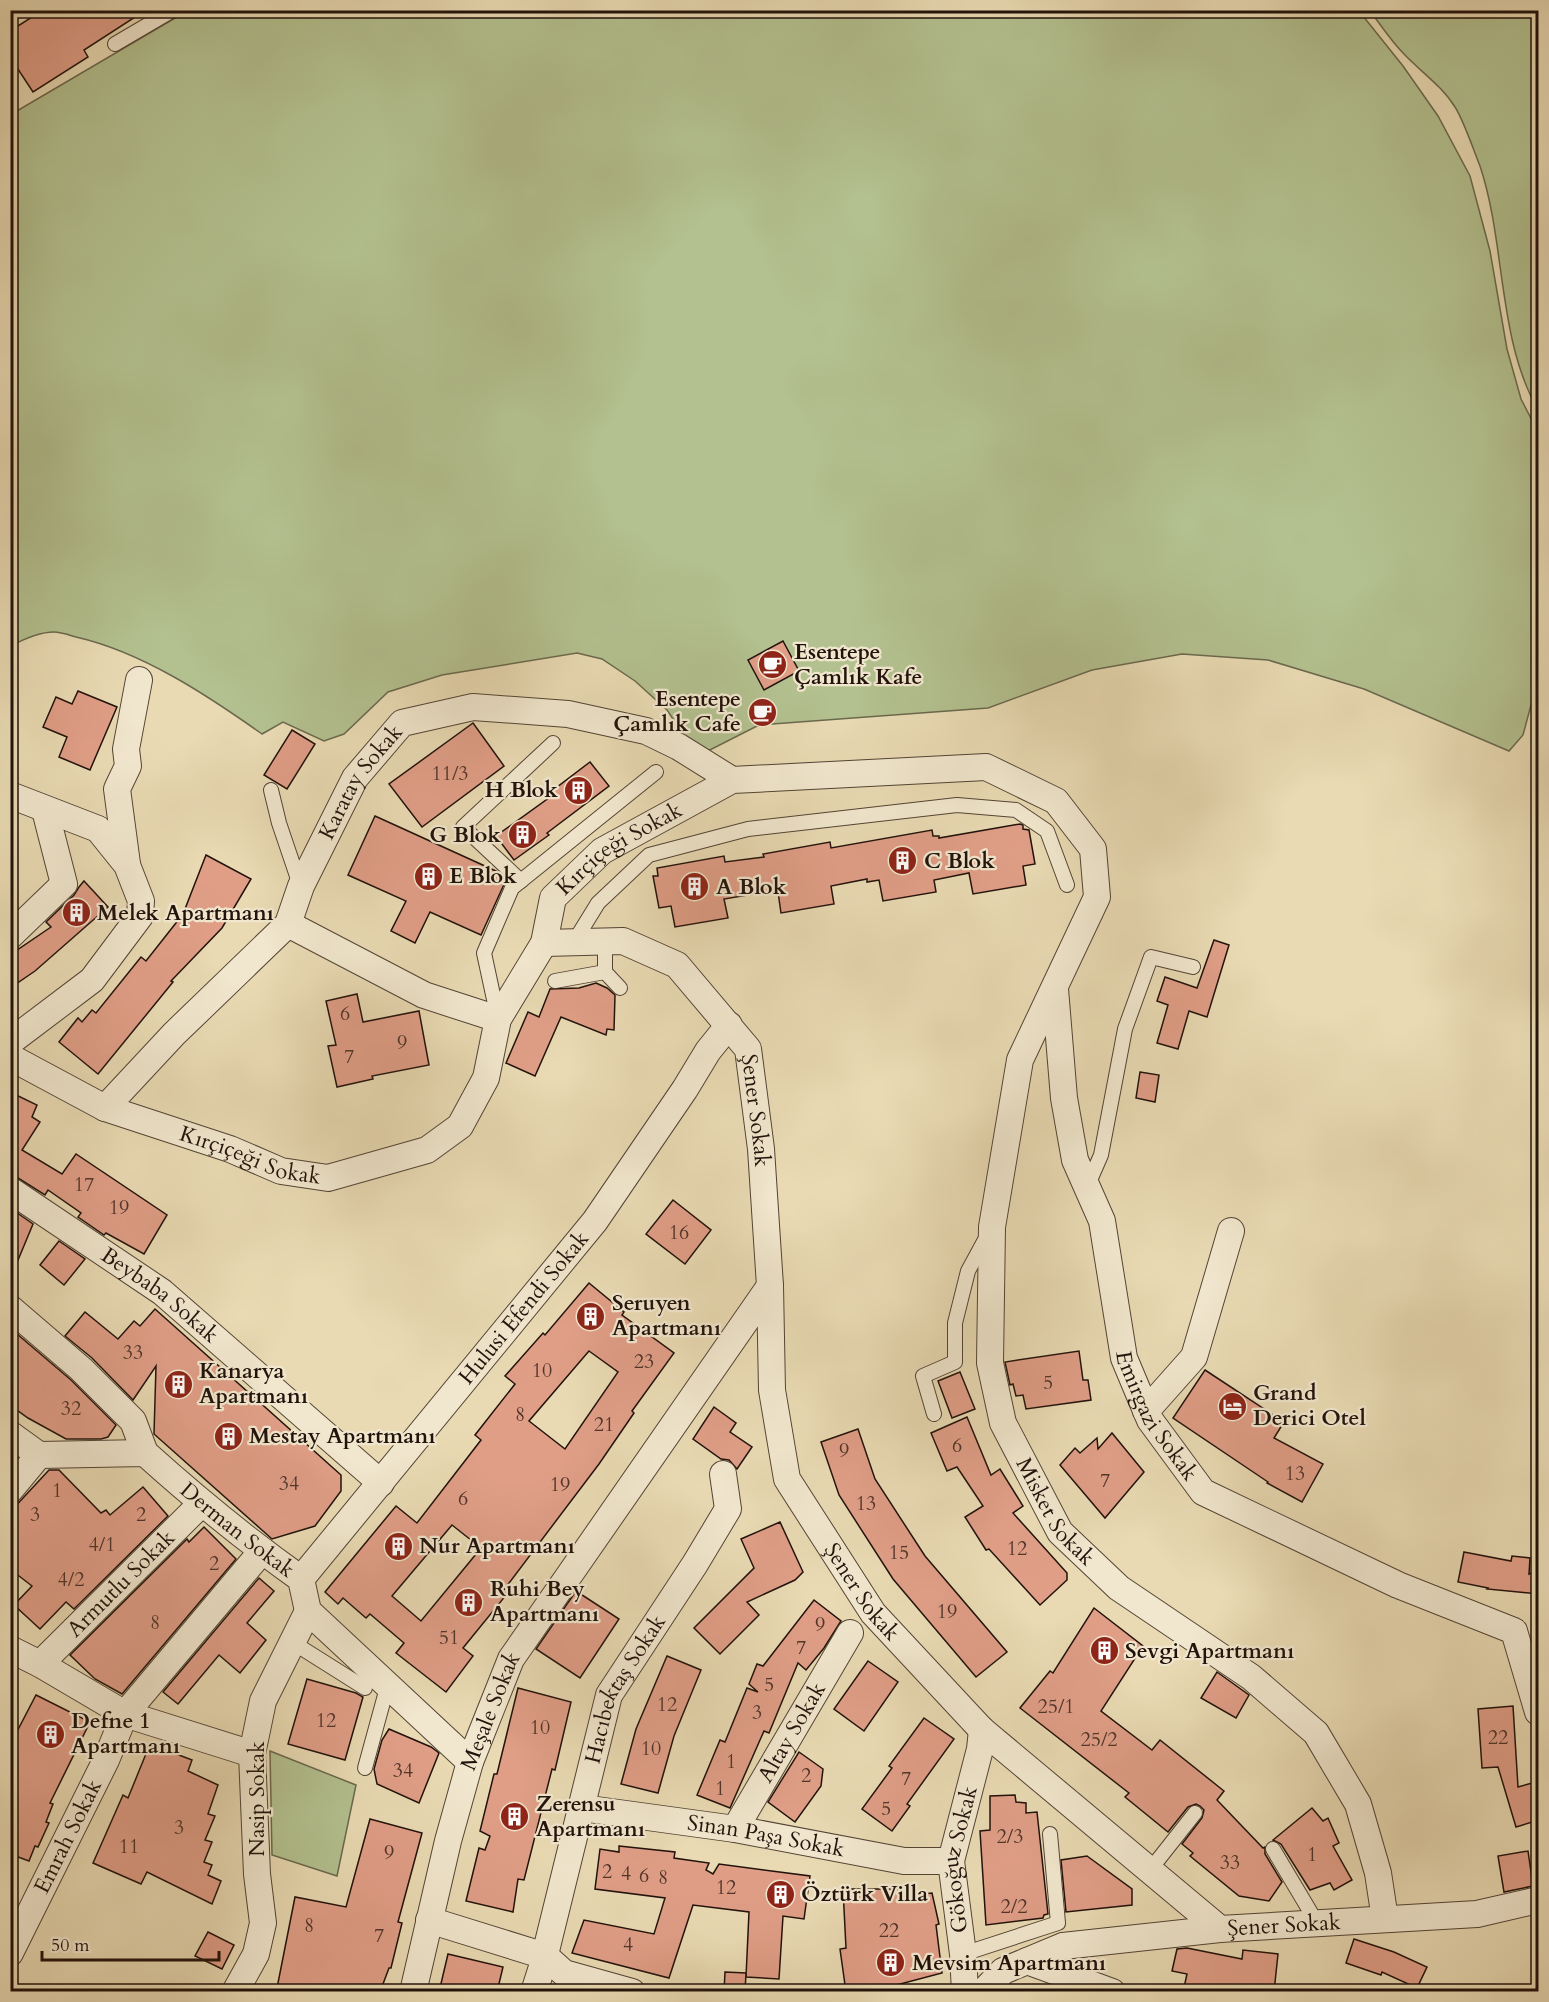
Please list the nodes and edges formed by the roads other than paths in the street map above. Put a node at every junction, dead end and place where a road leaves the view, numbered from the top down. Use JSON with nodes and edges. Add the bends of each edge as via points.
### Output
{"nodes":[{"id":1,"x":173,"y":10,"type":"edge"},
{"id":2,"x":115,"y":44,"type":"dead end"},
{"id":3,"x":139,"y":680,"type":"dead end"},
{"id":4,"x":553,"y":743,"type":"dead end"},
{"id":5,"x":656,"y":772,"type":"dead end"},
{"id":6,"x":732,"y":780,"type":"junction"},
{"id":7,"x":272,"y":790,"type":"dead end"},
{"id":8,"x":10,"y":795,"type":"edge"},
{"id":9,"x":45,"y":810,"type":"junction"},
{"id":10,"x":127,"y":865,"type":"junction"},
{"id":11,"x":521,"y":881,"type":"junction"},
{"id":12,"x":1067,"y":885,"type":"dead end"},
{"id":13,"x":301,"y":886,"type":"junction"},
{"id":14,"x":288,"y":924,"type":"junction"},
{"id":15,"x":10,"y":936,"type":"edge"},
{"id":16,"x":605,"y":941,"type":"junction"},
{"id":17,"x":574,"y":942,"type":"junction"},
{"id":18,"x":544,"y":943,"type":"junction"},
{"id":19,"x":1193,"y":967,"type":"dead end"},
{"id":20,"x":605,"y":972,"type":"junction"},
{"id":21,"x":555,"y":981,"type":"dead end"},
{"id":22,"x":620,"y":988,"type":"dead end"},
{"id":23,"x":1055,"y":989,"type":"junction"},
{"id":24,"x":498,"y":1019,"type":"junction"},
{"id":25,"x":729,"y":1025,"type":"junction"},
{"id":26,"x":10,"y":1042,"type":"edge"},
{"id":27,"x":10,"y":1057,"type":"edge"},
{"id":28,"x":105,"y":1108,"type":"junction"},
{"id":29,"x":1087,"y":1187,"type":"junction"},
{"id":30,"x":10,"y":1190,"type":"edge"},
{"id":31,"x":992,"y":1227,"type":"junction"},
{"id":32,"x":1231,"y":1231,"type":"dead end"},
{"id":33,"x":771,"y":1286,"type":"junction"},
{"id":34,"x":10,"y":1308,"type":"edge"},
{"id":35,"x":1146,"y":1411,"type":"junction"},
{"id":36,"x":934,"y":1414,"type":"dead end"},
{"id":37,"x":10,"y":1434,"type":"edge"},
{"id":38,"x":145,"y":1453,"type":"junction"},
{"id":39,"x":39,"y":1455,"type":"junction"},
{"id":40,"x":723,"y":1474,"type":"dead end"},
{"id":41,"x":381,"y":1483,"type":"junction"},
{"id":42,"x":10,"y":1490,"type":"edge"},
{"id":43,"x":202,"y":1503,"type":"junction"},
{"id":44,"x":262,"y":1551,"type":"junction"},
{"id":45,"x":301,"y":1579,"type":"junction"},
{"id":46,"x":308,"y":1611,"type":"junction"},
{"id":47,"x":850,"y":1634,"type":"dead end"},
{"id":48,"x":292,"y":1642,"type":"junction"},
{"id":49,"x":10,"y":1649,"type":"edge"},
{"id":50,"x":40,"y":1664,"type":"junction"},
{"id":51,"x":376,"y":1686,"type":"junction"},
{"id":52,"x":1539,"y":1712,"type":"edge"},
{"id":53,"x":125,"y":1714,"type":"junction"},
{"id":54,"x":982,"y":1730,"type":"junction"},
{"id":55,"x":252,"y":1754,"type":"junction"},
{"id":56,"x":470,"y":1762,"type":"junction"},
{"id":57,"x":365,"y":1768,"type":"dead end"},
{"id":58,"x":582,"y":1808,"type":"junction"},
{"id":59,"x":1195,"y":1813,"type":"dead end"},
{"id":60,"x":735,"y":1829,"type":"junction"},
{"id":61,"x":1050,"y":1834,"type":"dead end"},
{"id":62,"x":1273,"y":1849,"type":"dead end"},
{"id":63,"x":951,"y":1861,"type":"junction"},
{"id":64,"x":1150,"y":1870,"type":"junction"},
{"id":65,"x":1539,"y":1900,"type":"edge"},
{"id":66,"x":1385,"y":1919,"type":"junction"},
{"id":67,"x":429,"y":1920,"type":"junction"},
{"id":68,"x":1317,"y":1923,"type":"junction"},
{"id":69,"x":1220,"y":1929,"type":"junction"},
{"id":70,"x":10,"y":1953,"type":"edge"},
{"id":71,"x":963,"y":1954,"type":"junction"},
{"id":72,"x":545,"y":1956,"type":"junction"},
{"id":73,"x":1027,"y":1961,"type":"junction"},
{"id":74,"x":235,"y":1992,"type":"edge"},
{"id":75,"x":413,"y":1992,"type":"edge"},
{"id":76,"x":534,"y":1992,"type":"edge"},
{"id":77,"x":632,"y":1992,"type":"edge"},
{"id":78,"x":965,"y":1992,"type":"edge"},
{"id":79,"x":983,"y":1992,"type":"edge"},
{"id":80,"x":1112,"y":1992,"type":"edge"}],
"edges":[{"from":1,"to":2,"type":"lane"},
{"from":3,"to":10,"type":"street","via":[[126,749],[128,766],[117,789]]},
{"from":4,"to":11,"type":"lane","via":[[463,827]]},
{"from":5,"to":11,"type":"lane"},
{"from":6,"to":13,"type":"street","name":"Karatay Sokak","via":[[646,731],[568,714],[472,707],[402,723],[355,778]]},
{"from":6,"to":18,"type":"street","name":"Kırçiçeği Sokak","via":[[602,851],[553,898]]},
{"from":6,"to":23,"type":"street","name":"Kırçiçeği Sokak","via":[[986,767],[1056,801],[1093,849],[1097,897]]},
{"from":7,"to":13,"type":"lane"},
{"from":8,"to":9,"type":"street"},
{"from":9,"to":10,"type":"street","via":[[98,829]]},
{"from":9,"to":15,"type":"street","via":[[64,884]]},
{"from":10,"to":26,"type":"street","via":[[141,902],[140,916],[92,980]]},
{"from":11,"to":24,"type":"lane","via":[[512,888],[484,953]]},
{"from":12,"to":17,"type":"lane","via":[[1047,831],[1016,810],[957,806],[748,829],[649,855],[597,903]]},
{"from":13,"to":14,"type":"street","name":"Karatay Sokak"},
{"from":14,"to":24,"type":"street","via":[[424,995]]},
{"from":14,"to":28,"type":"street","name":"Karatay Sokak","via":[[174,1034]]},
{"from":16,"to":17,"type":"street","name":"Şener Sokak"},
{"from":16,"to":20,"type":"lane"},
{"from":16,"to":25,"type":"street","name":"Şener Sokak","via":[[623,941],[677,965]]},
{"from":17,"to":18,"type":"street","name":"Şener Sokak"},
{"from":18,"to":24,"type":"street","name":"Kırçiçeği Sokak"},
{"from":19,"to":29,"type":"lane","via":[[1151,957],[1125,1029],[1101,1155]]},
{"from":20,"to":21,"type":"lane"},
{"from":20,"to":22,"type":"lane"},
{"from":23,"to":29,"type":"street","name":"Emirgazi Sokak","via":[[1064,1098],[1075,1160]]},
{"from":23,"to":31,"type":"street","name":"Misket Sokak","via":[[1020,1060]]},
{"from":24,"to":28,"type":"street","name":"Kırçiçeği Sokak","via":[[486,1078],[460,1126],[427,1150],[328,1178],[281,1170]]},
{"from":25,"to":33,"type":"street","name":"Şener Sokak","via":[[748,1049],[761,1149]]},
{"from":25,"to":41,"type":"street","name":"Hulusi Efendi Sokak","via":[[595,1221]]},
{"from":27,"to":28,"type":"street","name":"Kırçiçeği Sokak"},
{"from":29,"to":35,"type":"street","name":"Emirgazi Sokak","via":[[1102,1221],[1124,1358]]},
{"from":30,"to":41,"type":"street","name":"Beybaba Sokak","via":[[162,1292]]},
{"from":31,"to":36,"type":"lane","via":[[968,1271],[955,1323],[955,1362],[923,1376]]},
{"from":31,"to":66,"type":"street","name":"Misket Sokak","via":[[990,1363],[1004,1423],[1060,1532],[1119,1588],[1251,1677],[1316,1733],[1358,1804],[1378,1873]]},
{"from":32,"to":35,"type":"street","via":[[1194,1357]]},
{"from":33,"to":54,"type":"street","name":"Şener Sokak","via":[[772,1390],[788,1479],[873,1613]]},
{"from":33,"to":56,"type":"street","name":"Meşale Sokak","via":[[511,1659]]},
{"from":34,"to":38,"type":"street","via":[[81,1369],[133,1421]]},
{"from":35,"to":52,"type":"street","name":"Emirgazi Sokak","via":[[1203,1492],[1398,1585],[1514,1631]]},
{"from":37,"to":39,"type":"street"},
{"from":38,"to":39,"type":"street"},
{"from":38,"to":43,"type":"street","name":"Derman Sokak"},
{"from":39,"to":42,"type":"street"},
{"from":40,"to":58,"type":"street","name":"Hacıbektaş Sokak","via":[[728,1509],[609,1695]]},
{"from":41,"to":45,"type":"street","name":"Hulusi Efendi Sokak"},
{"from":43,"to":44,"type":"street","name":"Derman Sokak"},
{"from":43,"to":50,"type":"street","name":"Armutlu Sokak"},
{"from":44,"to":45,"type":"street","name":"Derman Sokak"},
{"from":44,"to":53,"type":"street","name":"Emrah Sokak"},
{"from":45,"to":46,"type":"street","name":"Derman Sokak"},
{"from":46,"to":48,"type":"street","name":"Nasip Sokak"},
{"from":46,"to":51,"type":"street"},
{"from":47,"to":60,"type":"street","name":"Altay Sokak"},
{"from":48,"to":51,"type":"lane"},
{"from":48,"to":55,"type":"street","name":"Nasip Sokak","via":[[263,1701]]},
{"from":49,"to":50,"type":"street"},
{"from":50,"to":53,"type":"street"},
{"from":51,"to":56,"type":"street"},
{"from":51,"to":57,"type":"lane"},
{"from":53,"to":55,"type":"street"},
{"from":53,"to":70,"type":"street","name":"Emrah Sokak"},
{"from":54,"to":63,"type":"street","name":"Gökoğuz Sokak"},
{"from":54,"to":64,"type":"street","name":"Şener Sokak"},
{"from":55,"to":74,"type":"street","name":"Nasip Sokak","via":[[263,1923],[256,1954]]},
{"from":56,"to":67,"type":"street","name":"Meşale Sokak"},
{"from":58,"to":60,"type":"street","name":"Sinan Paşa Sokak"},
{"from":58,"to":72,"type":"street","name":"Hacıbektaş Sokak"},
{"from":59,"to":64,"type":"lane"},
{"from":60,"to":63,"type":"street","name":"Sinan Paşa Sokak","via":[[903,1862]]},
{"from":61,"to":71,"type":"lane","via":[[1058,1923]]},
{"from":62,"to":68,"type":"lane"},
{"from":63,"to":71,"type":"street","name":"Gökoğuz Sokak"},
{"from":64,"to":69,"type":"street","name":"Şener Sokak"},
{"from":65,"to":66,"type":"street","name":"Şener Sokak","via":[[1477,1914]]},
{"from":66,"to":68,"type":"street","name":"Şener Sokak"},
{"from":67,"to":72,"type":"street"},
{"from":67,"to":75,"type":"street","name":"Meşale Sokak"},
{"from":68,"to":69,"type":"street","name":"Şener Sokak"},
{"from":69,"to":73,"type":"street","via":[[1063,1946]]},
{"from":71,"to":78,"type":"street","name":"Gökoğuz Sokak"},
{"from":72,"to":76,"type":"street","name":"Hacıbektaş Sokak"},
{"from":72,"to":77,"type":"street","via":[[564,1973]]},
{"from":73,"to":79,"type":"street","via":[[1003,1971]]},
{"from":73,"to":80,"type":"street"}]}
